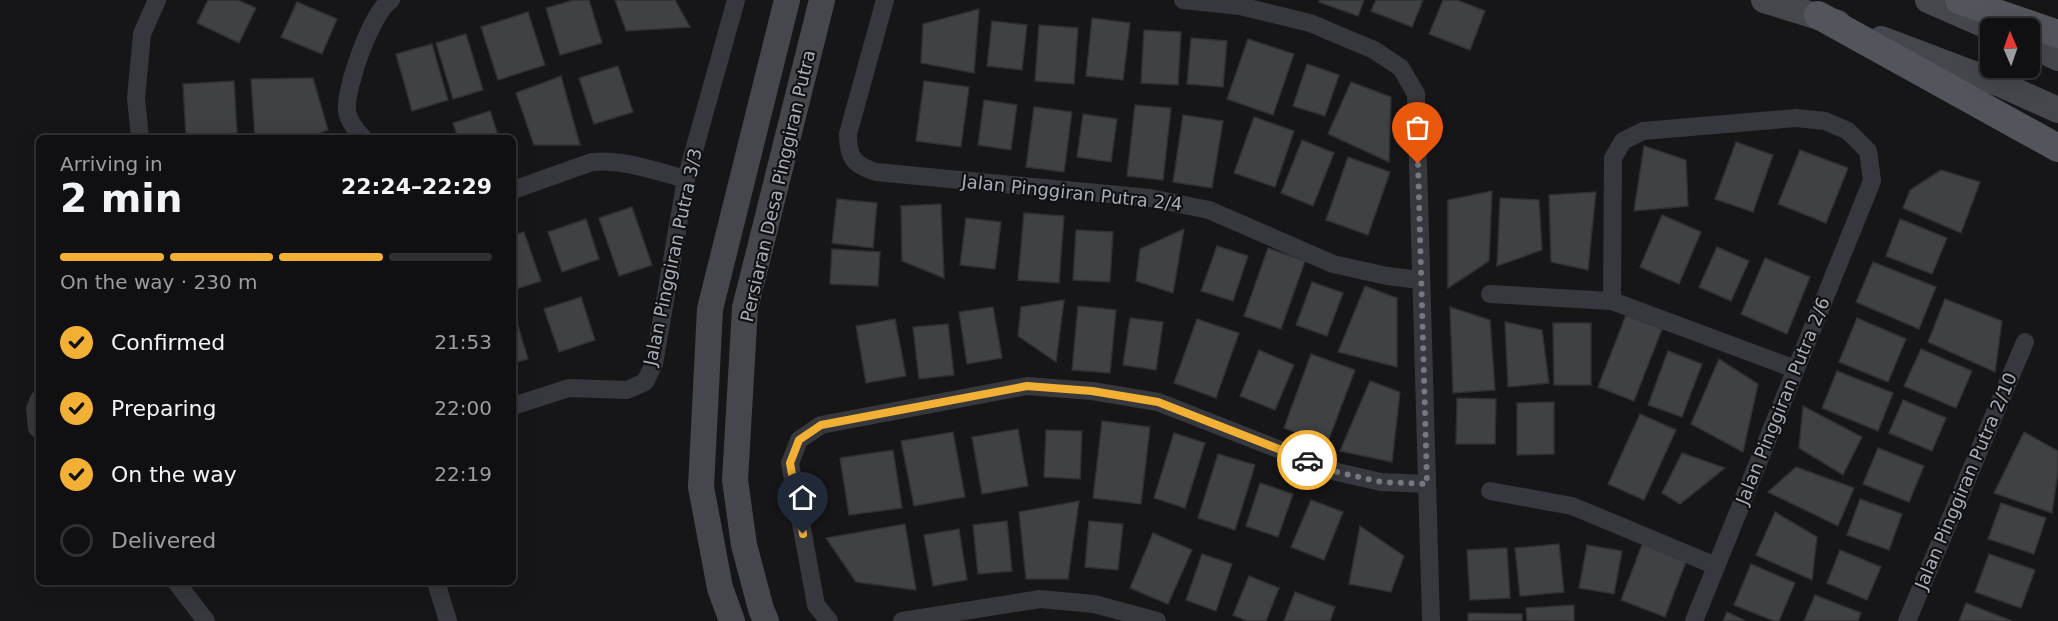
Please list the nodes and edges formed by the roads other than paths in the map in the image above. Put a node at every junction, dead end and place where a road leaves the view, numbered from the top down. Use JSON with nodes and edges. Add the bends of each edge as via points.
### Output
{"nodes":[{"id":1,"x":157,"y":0,"type":"edge"},
{"id":2,"x":391,"y":0,"type":"edge"},
{"id":3,"x":736,"y":0,"type":"edge"},
{"id":4,"x":787,"y":0,"type":"edge"},
{"id":5,"x":822,"y":0,"type":"edge"},
{"id":6,"x":885,"y":0,"type":"edge"},
{"id":7,"x":1183,"y":0,"type":"edge"},
{"id":8,"x":1764,"y":0,"type":"edge"},
{"id":9,"x":1928,"y":0,"type":"edge"},
{"id":10,"x":1959,"y":0,"type":"edge"},
{"id":11,"x":1818,"y":15,"type":"junction"},
{"id":12,"x":1980,"y":23,"type":"edge"},
{"id":13,"x":2058,"y":34,"type":"edge"},
{"id":14,"x":2040,"y":50,"type":"edge"},
{"id":15,"x":2058,"y":58,"type":"edge"},
{"id":16,"x":2058,"y":110,"type":"edge"},
{"id":17,"x":140,"y":135,"type":"edge"},
{"id":18,"x":361,"y":135,"type":"edge"},
{"id":19,"x":2058,"y":148,"type":"edge"},
{"id":20,"x":686,"y":179,"type":"junction"},
{"id":21,"x":516,"y":189,"type":"edge"},
{"id":22,"x":1420,"y":280,"type":"junction"},
{"id":23,"x":1490,"y":294,"type":"dead end"},
{"id":24,"x":1612,"y":301,"type":"junction"},
{"id":25,"x":2025,"y":342,"type":"dead end"},
{"id":26,"x":1795,"y":369,"type":"junction"},
{"id":27,"x":516,"y":405,"type":"edge"},
{"id":28,"x":1427,"y":484,"type":"junction"},
{"id":29,"x":1490,"y":491,"type":"dead end"},
{"id":30,"x":1716,"y":566,"type":"junction"},
{"id":31,"x":178,"y":585,"type":"edge"},
{"id":32,"x":437,"y":585,"type":"edge"},
{"id":33,"x":206,"y":621,"type":"edge"},
{"id":34,"x":447,"y":621,"type":"edge"},
{"id":35,"x":732,"y":621,"type":"edge"},
{"id":36,"x":766,"y":621,"type":"edge"},
{"id":37,"x":829,"y":621,"type":"edge"},
{"id":38,"x":902,"y":621,"type":"edge"},
{"id":39,"x":1156,"y":621,"type":"edge"},
{"id":40,"x":1431,"y":621,"type":"edge"},
{"id":41,"x":1694,"y":621,"type":"edge"},
{"id":42,"x":1907,"y":621,"type":"edge"}],
"edges":[{"from":1,"to":17,"type":"street","via":[[142,34],[136,98]]},
{"from":2,"to":18,"type":"street","via":[[380,11],[358,56],[347,99],[351,123]]},
{"from":3,"to":20,"type":"street","name":"Jalan Pinggiran Putra 3/3"},
{"from":4,"to":35,"type":"street","name":"Persiaran Desa Pinggiran Putra","via":[[710,309],[701,487],[720,588]]},
{"from":5,"to":36,"type":"street","name":"Persiaran Desa Pinggiran Putra","via":[[745,308],[735,480],[744,545]]},
{"from":6,"to":22,"type":"street","name":"Jalan Pinggiran Putra 2/4","via":[[848,134],[848,148],[862,168],[1150,198],[1209,210],[1333,264]]},
{"from":7,"to":22,"type":"street","via":[[1240,6],[1310,23],[1374,50],[1401,68],[1416,94]]},
{"from":8,"to":11,"type":"street"},
{"from":9,"to":12,"type":"street"},
{"from":10,"to":13,"type":"main road"},
{"from":11,"to":16,"type":"street"},
{"from":11,"to":19,"type":"main road"},
{"from":14,"to":15,"type":"street"},
{"from":20,"to":21,"type":"street","via":[[605,161]]},
{"from":20,"to":27,"type":"street","name":"Jalan Pinggiran Putra 3/3","via":[[654,364],[645,382],[627,390],[569,388]]},
{"from":22,"to":28,"type":"street"},
{"from":23,"to":24,"type":"street"},
{"from":24,"to":26,"type":"street"},
{"from":24,"to":26,"type":"street","name":"Jalan Pinggiran Putra 2/6","via":[[1613,158],[1623,141],[1643,131],[1796,118],[1825,121],[1848,131],[1868,151],[1872,181]]},
{"from":25,"to":42,"type":"street","name":"Jalan Pinggiran Putra 2/10"},
{"from":26,"to":30,"type":"street","name":"Jalan Pinggiran Putra 2/6"},
{"from":28,"to":37,"type":"street","via":[[1381,482],[1337,472],[1158,402],[1092,391],[1027,386],[821,425],[799,440],[790,463],[816,605]]},
{"from":28,"to":40,"type":"street"},
{"from":29,"to":30,"type":"street","via":[[1572,506]]},
{"from":30,"to":41,"type":"street","name":"Jalan Pinggiran Putra 2/6"},
{"from":31,"to":33,"type":"street"},
{"from":32,"to":34,"type":"street"},
{"from":38,"to":39,"type":"street","via":[[1040,599],[1094,604]]}]}
